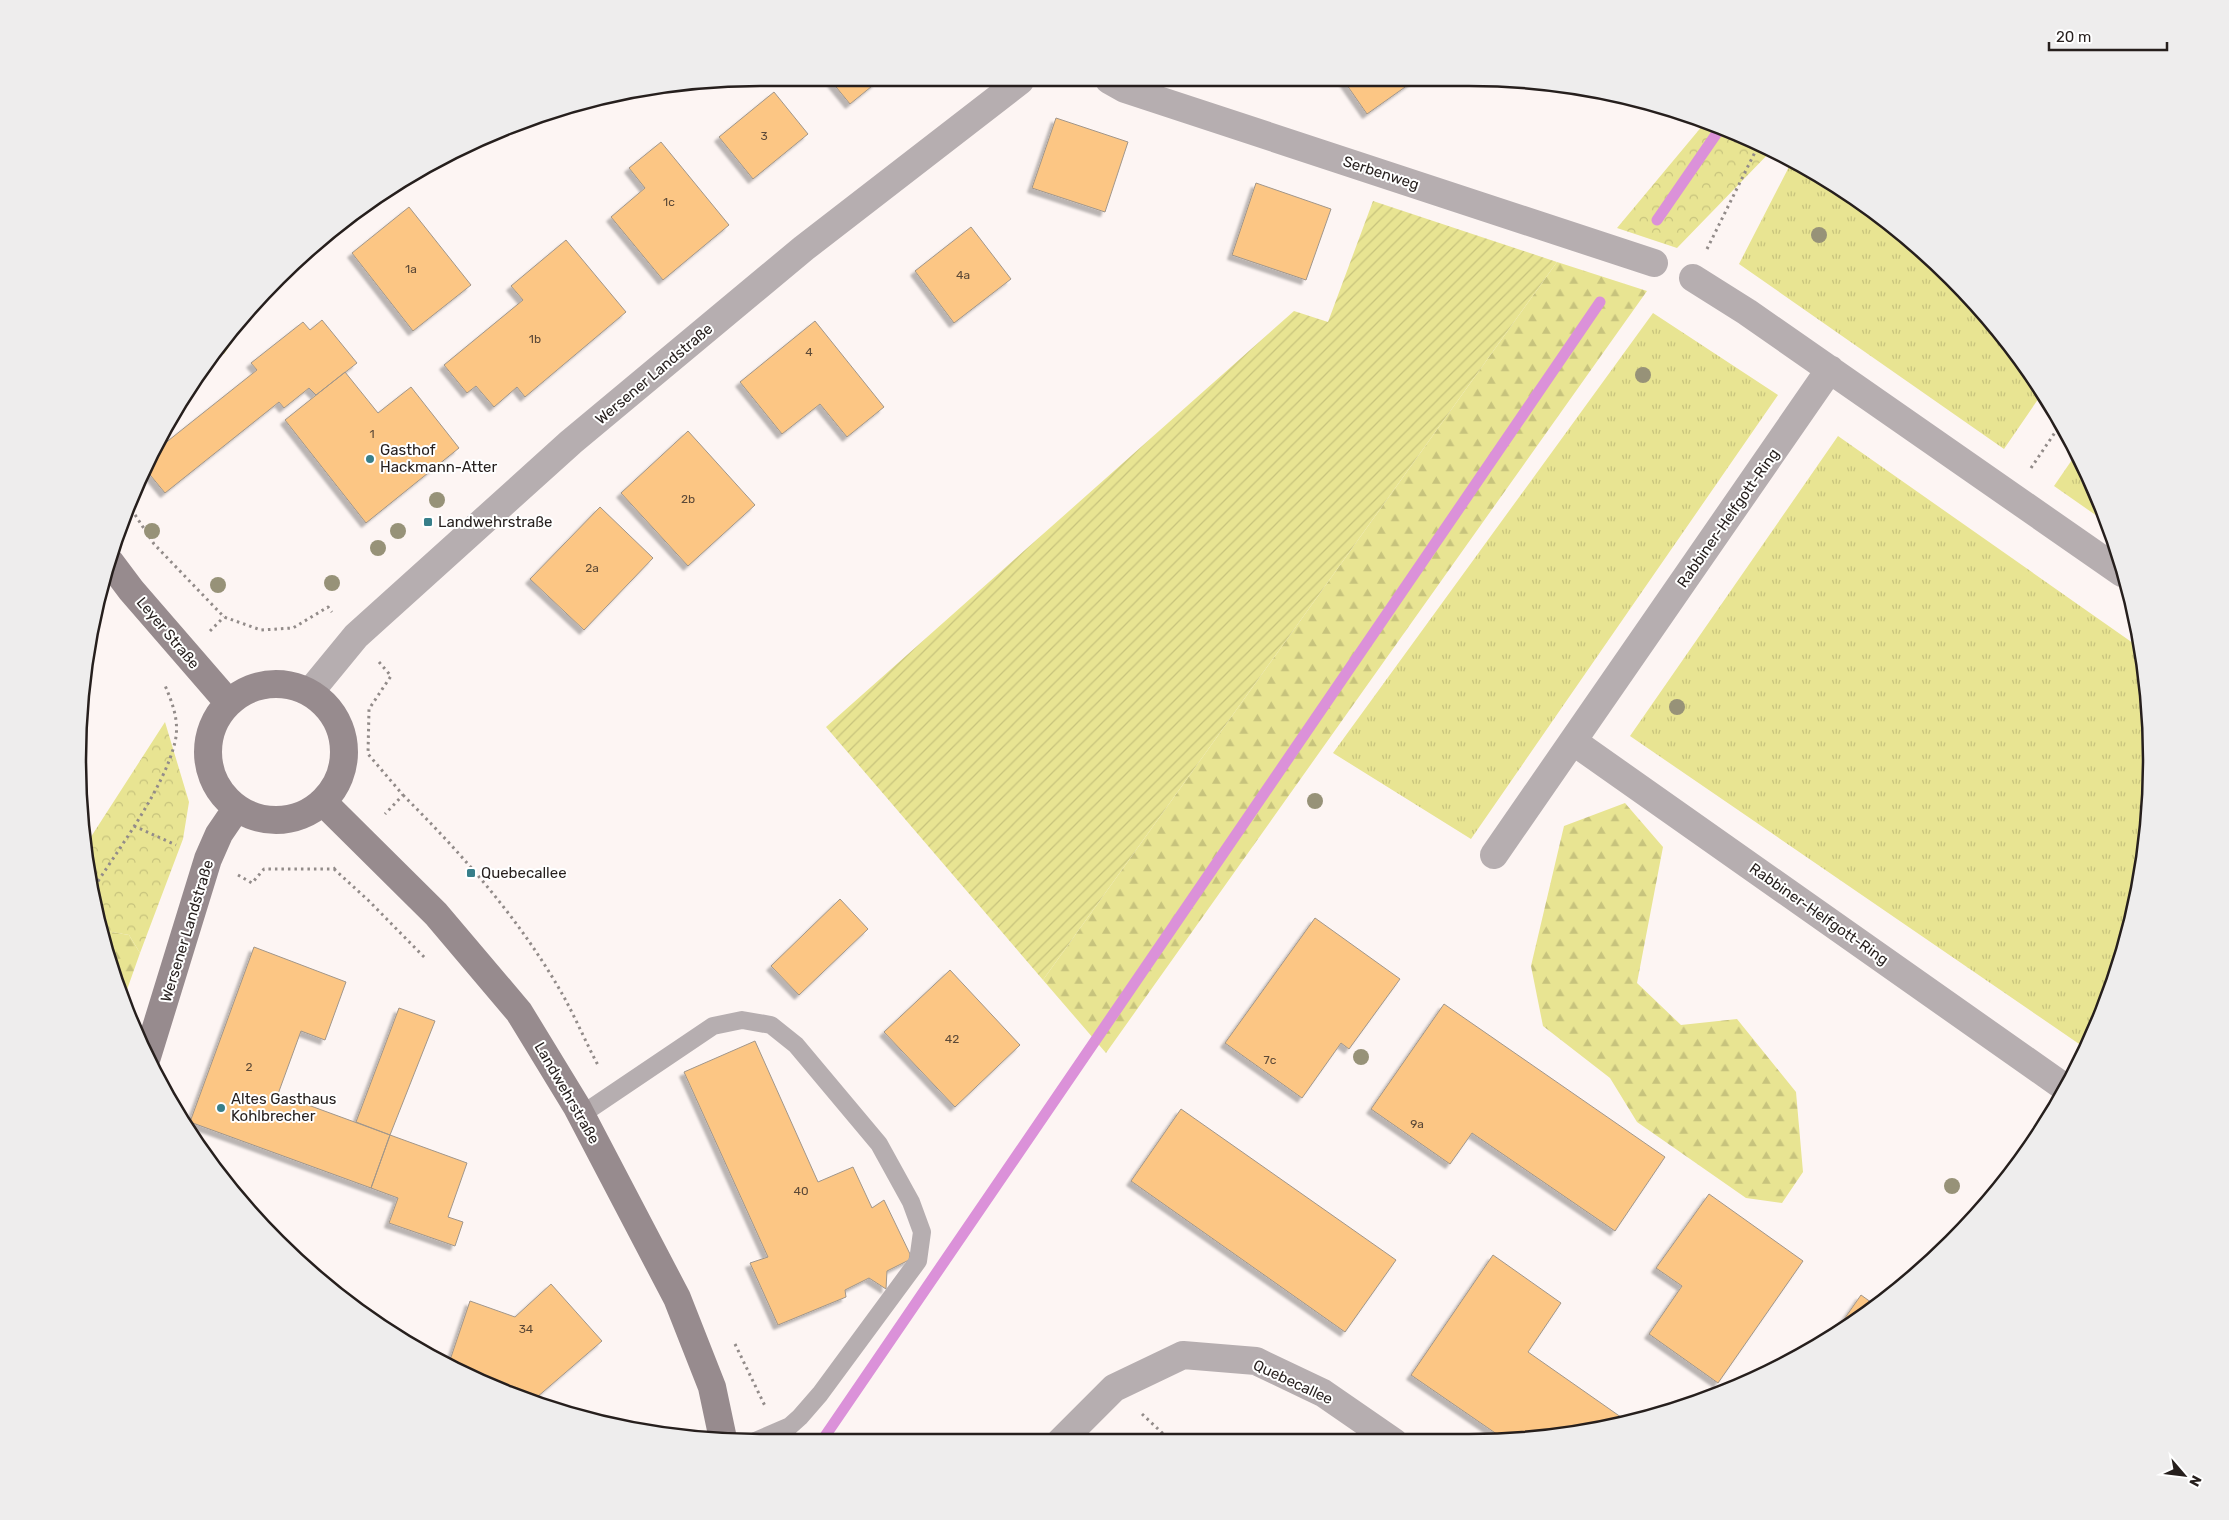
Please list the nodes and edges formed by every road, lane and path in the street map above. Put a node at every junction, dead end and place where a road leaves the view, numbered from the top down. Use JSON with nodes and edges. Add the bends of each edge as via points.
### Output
{"nodes":[{"id":1,"x":1014,"y":86,"type":"edge"},
{"id":2,"x":1121,"y":86,"type":"edge"},
{"id":3,"x":1755,"y":151,"type":"edge"},
{"id":4,"x":1654,"y":263,"type":"dead end"},
{"id":5,"x":1693,"y":278,"type":"joint"},
{"id":6,"x":1830,"y":370,"type":"junction"},
{"id":7,"x":2056,"y":431,"type":"edge"},
{"id":8,"x":2011,"y":496,"type":"junction"},
{"id":9,"x":134,"y":513,"type":"edge"},
{"id":10,"x":115,"y":568,"type":"edge"},
{"id":11,"x":2114,"y":568,"type":"edge"},
{"id":12,"x":224,"y":617,"type":"junction"},
{"id":13,"x":356,"y":636,"type":"junction"},
{"id":14,"x":185,"y":654,"type":"junction"},
{"id":15,"x":310,"y":692,"type":"junction"},
{"id":16,"x":228,"y":702,"type":"junction"},
{"id":17,"x":1574,"y":742,"type":"junction"},
{"id":18,"x":323,"y":802,"type":"junction"},
{"id":19,"x":236,"y":809,"type":"junction"},
{"id":20,"x":134,"y":826,"type":"junction"},
{"id":21,"x":362,"y":839,"type":"junction"},
{"id":22,"x":1494,"y":855,"type":"dead end"},
{"id":23,"x":208,"y":859,"type":"junction"},
{"id":24,"x":334,"y":869,"type":"junction"},
{"id":25,"x":98,"y":882,"type":"edge"},
{"id":26,"x":430,"y":963,"type":"dead end"},
{"id":27,"x":151,"y":1046,"type":"edge"},
{"id":28,"x":2059,"y":1084,"type":"edge"},
{"id":29,"x":581,"y":1115,"type":"junction"},
{"id":30,"x":721,"y":1432,"type":"edge"},
{"id":31,"x":772,"y":1434,"type":"edge"},
{"id":32,"x":1068,"y":1434,"type":"edge"},
{"id":33,"x":1382,"y":1434,"type":"edge"}],
"edges":[{"from":1,"to":13,"type":"street","name":"Wersener Landstraße","via":[[804,248],[571,442]]},
{"from":2,"to":4,"type":"street","name":"Serbenweg"},
{"from":3,"to":5,"type":"path"},
{"from":5,"to":6,"type":"street"},
{"from":6,"to":8,"type":"street"},
{"from":6,"to":17,"type":"street","name":"Rabbiner-Helfgott-Ring"},
{"from":7,"to":8,"type":"path"},
{"from":8,"to":11,"type":"street"},
{"from":9,"to":12,"type":"path","via":[[154,544]]},
{"from":10,"to":14,"type":"street","name":"Leyer Straße"},
{"from":12,"to":13,"type":"path","via":[[261,630],[293,628],[328,607]]},
{"from":12,"to":14,"type":"path"},
{"from":13,"to":15,"type":"street","name":"Wersener Landstraße"},
{"from":13,"to":21,"type":"path","via":[[391,676],[369,709],[368,754],[403,795]]},
{"from":14,"to":16,"type":"street","name":"Leyer Straße"},
{"from":14,"to":20,"type":"path","via":[[162,678],[175,708],[176,741],[164,773]]},
{"from":15,"to":16,"type":"street","via":[[294,686],[267,684],[242,692]]},
{"from":15,"to":18,"type":"street","via":[[326,705],[338,723],[344,744],[343,765],[336,785]]},
{"from":16,"to":19,"type":"street","via":[[208,737],[207,758],[214,783]]},
{"from":17,"to":22,"type":"street","name":"Rabbiner-Helfgott-Ring"},
{"from":17,"to":28,"type":"street","name":"Rabbiner-Helfgott-Ring"},
{"from":18,"to":19,"type":"street","via":[[290,820],[271,821]]},
{"from":18,"to":21,"type":"street","name":"Landwehrstraße"},
{"from":19,"to":23,"type":"street","name":"Wersener Landstraße","via":[[219,834]]},
{"from":20,"to":23,"type":"path"},
{"from":20,"to":25,"type":"path"},
{"from":21,"to":24,"type":"path"},
{"from":21,"to":29,"type":"street","name":"Landwehrstraße","via":[[436,914],[519,1012]]},
{"from":23,"to":24,"type":"path","via":[[252,883],[264,869]]},
{"from":23,"to":27,"type":"street","name":"Wersener Landstraße"},
{"from":24,"to":26,"type":"path"},
{"from":29,"to":30,"type":"street","name":"Landwehrstraße","via":[[677,1298],[712,1387]]},
{"from":29,"to":31,"type":"lane","via":[[713,1026],[742,1020],[771,1025],[796,1044],[878,1144],[911,1202],[922,1232],[918,1261],[820,1394],[790,1426]]},
{"from":32,"to":33,"type":"street","name":"Quebecallee","via":[[1114,1388],[1183,1355],[1256,1361],[1322,1393]]}]}
